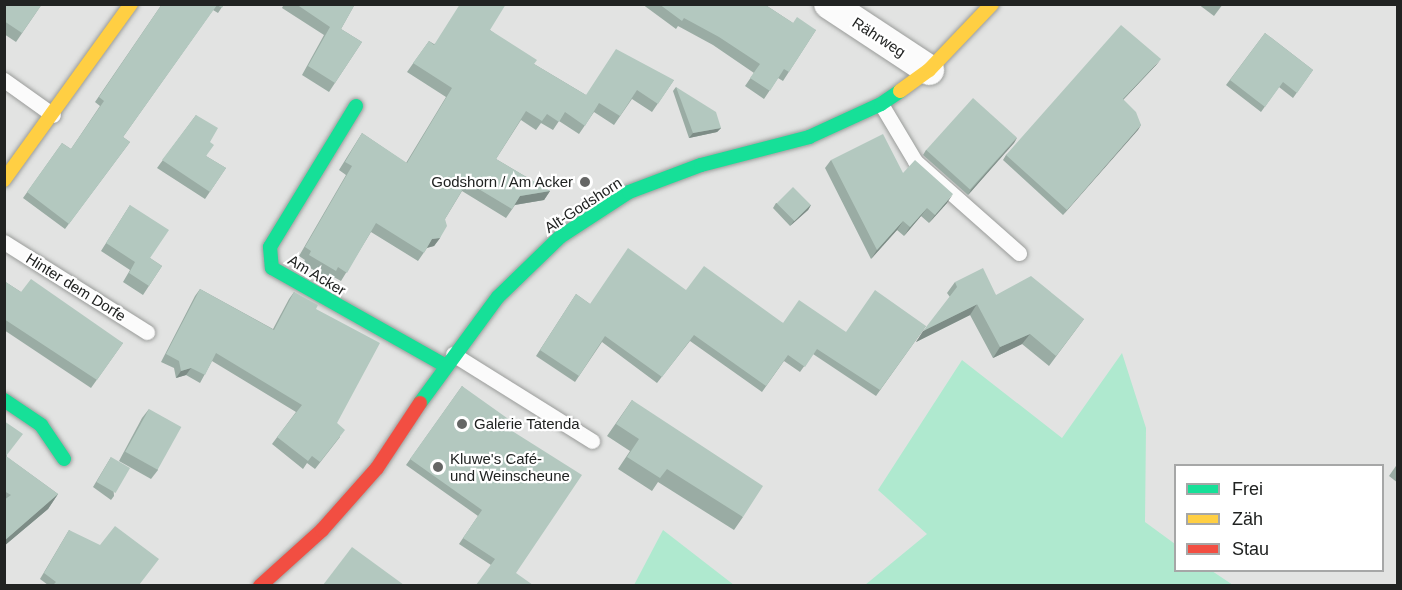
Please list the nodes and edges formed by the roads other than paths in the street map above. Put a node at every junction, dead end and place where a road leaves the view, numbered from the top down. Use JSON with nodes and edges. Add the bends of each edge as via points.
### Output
{"nodes":[{"id":1,"x":131,"y":4,"type":"edge"},
{"id":2,"x":829,"y":4,"type":"edge"},
{"id":3,"x":992,"y":4,"type":"edge"},
{"id":4,"x":929,"y":70,"type":"junction"},
{"id":5,"x":4,"y":80,"type":"edge"},
{"id":6,"x":881,"y":104,"type":"junction"},
{"id":7,"x":356,"y":106,"type":"dead end"},
{"id":8,"x":52,"y":115,"type":"junction"},
{"id":9,"x":4,"y":180,"type":"edge"},
{"id":10,"x":4,"y":242,"type":"edge"},
{"id":11,"x":1019,"y":253,"type":"dead end"},
{"id":12,"x":147,"y":332,"type":"dead end"},
{"id":13,"x":449,"y":360,"type":"junction"},
{"id":14,"x":4,"y":400,"type":"edge"},
{"id":15,"x":592,"y":441,"type":"dead end"},
{"id":16,"x":64,"y":459,"type":"dead end"},
{"id":17,"x":260,"y":585,"type":"edge"}],
"edges":[{"from":1,"to":8,"type":"street"},
{"from":2,"to":4,"type":"street","name":"Rährweg"},
{"from":3,"to":4,"type":"street","name":"Alt-Godshorn"},
{"from":4,"to":6,"type":"street","name":"Alt-Godshorn"},
{"from":5,"to":8,"type":"lane"},
{"from":6,"to":11,"type":"lane","via":[[915,161]]},
{"from":6,"to":13,"type":"street","name":"Alt-Godshorn","via":[[809,137],[701,165],[629,192],[560,237],[531,263]]},
{"from":7,"to":13,"type":"street","name":"Am Acker","via":[[270,246],[272,268]]},
{"from":8,"to":9,"type":"street"},
{"from":10,"to":12,"type":"lane","name":"Hinter dem Dorfe"},
{"from":13,"to":15,"type":"lane"},
{"from":13,"to":17,"type":"street","name":"Alt-Godshorn","via":[[377,468],[322,530]]},
{"from":14,"to":16,"type":"street","via":[[41,425]]}]}
